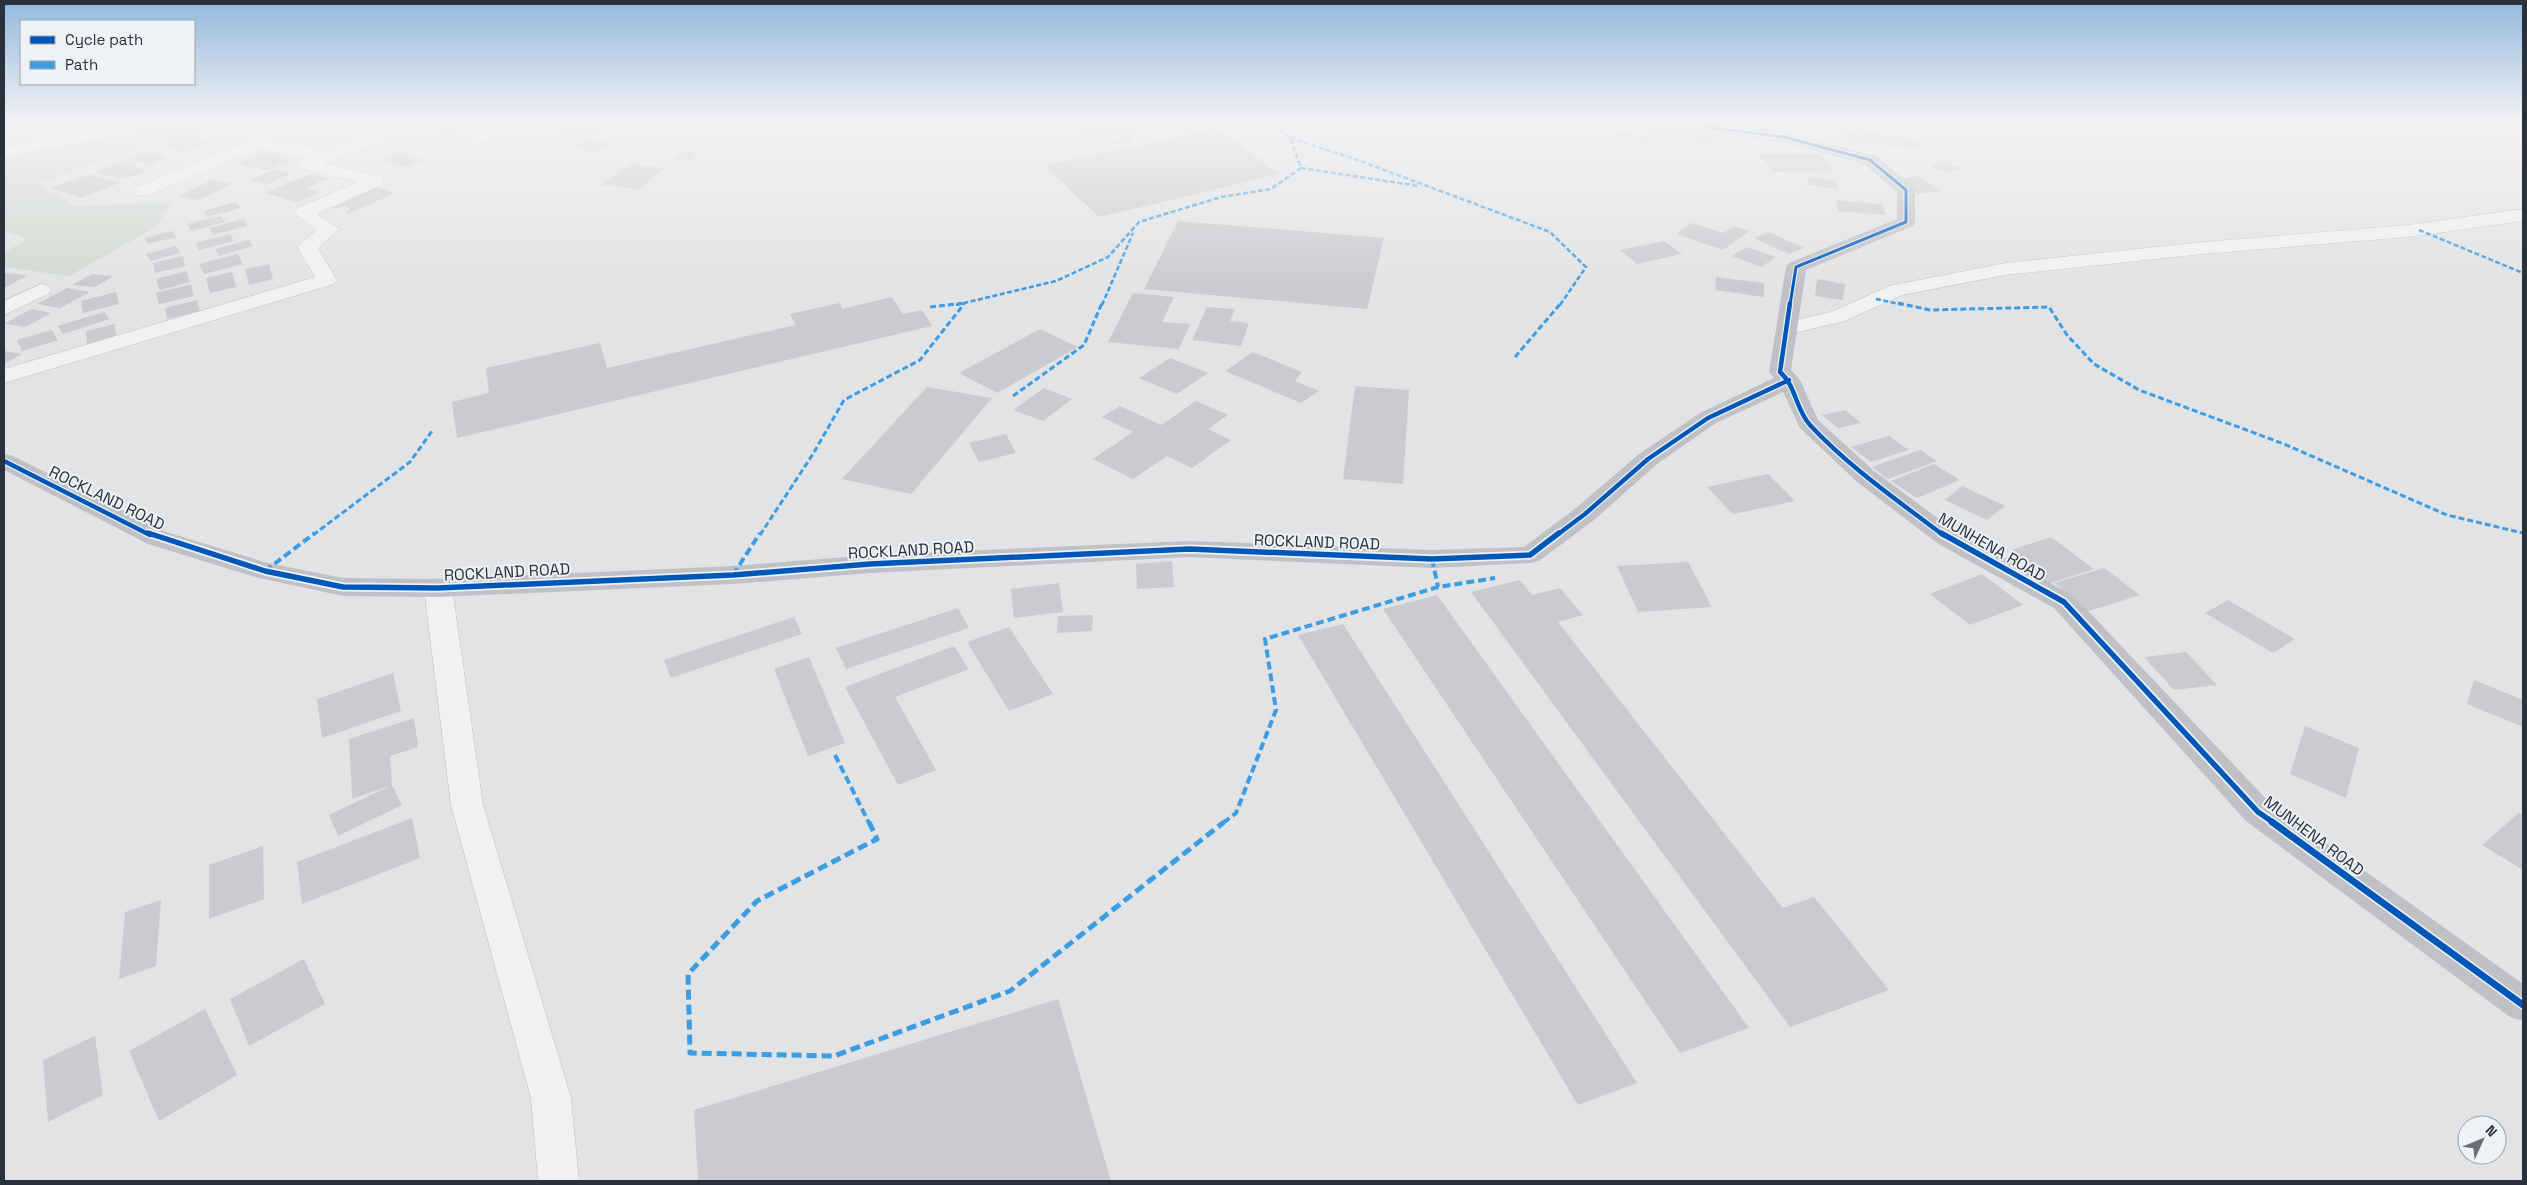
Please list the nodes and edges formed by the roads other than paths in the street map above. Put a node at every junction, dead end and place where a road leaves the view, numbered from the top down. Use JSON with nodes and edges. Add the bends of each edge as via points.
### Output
{"nodes":[{"id":1,"x":177,"y":176,"type":"edge"},
{"id":2,"x":355,"y":176,"type":"edge"},
{"id":3,"x":1890,"y":176,"type":"edge"},
{"id":4,"x":142,"y":191,"type":"dead end"},
{"id":5,"x":2523,"y":215,"type":"edge"},
{"id":6,"x":41,"y":290,"type":"dead end"},
{"id":7,"x":4,"y":309,"type":"edge"},
{"id":8,"x":1785,"y":329,"type":"junction"},
{"id":9,"x":4,"y":376,"type":"edge"},
{"id":10,"x":1790,"y":380,"type":"junction"},
{"id":11,"x":4,"y":461,"type":"edge"},
{"id":12,"x":438,"y":588,"type":"junction"},
{"id":13,"x":2523,"y":1005,"type":"edge"},
{"id":14,"x":559,"y":1181,"type":"edge"}],
"edges":[{"from":1,"to":4,"type":"street"},
{"from":2,"to":9,"type":"street","via":[[374,181],[303,213],[330,230],[307,246],[327,280]]},
{"from":3,"to":8,"type":"street","name":"MUNHENA ROAD","via":[[1906,190],[1906,222],[1796,267]]},
{"from":5,"to":8,"type":"street","via":[[2408,231],[2005,269],[1896,290],[1838,317]]},
{"from":6,"to":7,"type":"street"},
{"from":8,"to":10,"type":"street","name":"MUNHENA ROAD","via":[[1780,372]]},
{"from":10,"to":12,"type":"street","name":"ROCKLAND ROAD","via":[[1708,418],[1648,459],[1585,514],[1530,555],[1432,558],[1189,549]]},
{"from":10,"to":13,"type":"street","name":"MUNHENA ROAD","via":[[1808,423],[1865,476],[1946,537],[2064,602],[2258,812]]},
{"from":11,"to":12,"type":"street","name":"ROCKLAND ROAD","via":[[157,538],[265,570],[343,587]]},
{"from":12,"to":14,"type":"street","via":[[467,805],[551,1098]]}]}
